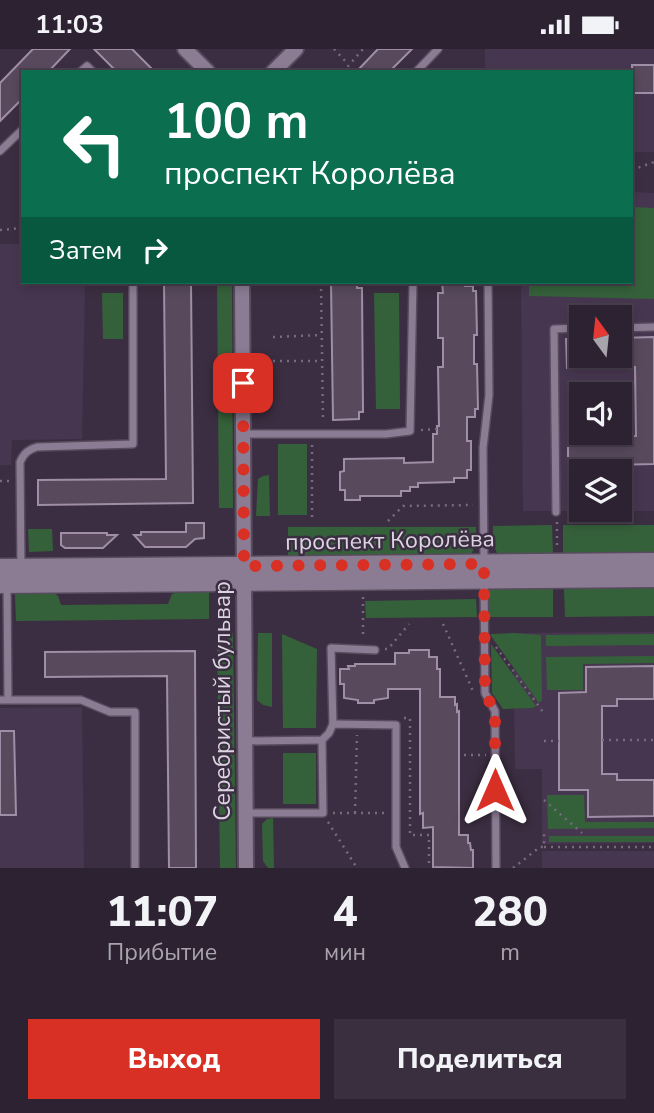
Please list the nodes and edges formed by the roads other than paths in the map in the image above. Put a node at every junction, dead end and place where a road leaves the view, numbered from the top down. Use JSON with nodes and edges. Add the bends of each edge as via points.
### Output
{"nodes":[{"id":1,"x":296,"y":49,"type":"edge"},
{"id":2,"x":438,"y":49,"type":"edge"},
{"id":3,"x":187,"y":50,"type":"edge"},
{"id":4,"x":206,"y":70,"type":"edge"},
{"id":5,"x":275,"y":70,"type":"edge"},
{"id":6,"x":418,"y":70,"type":"edge"},
{"id":7,"x":21,"y":131,"type":"edge"},
{"id":8,"x":0,"y":151,"type":"edge"},
{"id":9,"x":133,"y":284,"type":"edge"},
{"id":10,"x":242,"y":284,"type":"edge"},
{"id":11,"x":412,"y":284,"type":"edge"},
{"id":12,"x":488,"y":284,"type":"edge"},
{"id":13,"x":654,"y":327,"type":"edge"},
{"id":14,"x":569,"y":328,"type":"edge"},
{"id":15,"x":632,"y":328,"type":"edge"},
{"id":16,"x":243,"y":434,"type":"junction"},
{"id":17,"x":556,"y":512,"type":"road end"},
{"id":18,"x":654,"y":562,"type":"edge"},
{"id":19,"x":484,"y":572,"type":"junction"},
{"id":20,"x":244,"y":574,"type":"junction"},
{"id":21,"x":9,"y":576,"type":"edge"},
{"id":22,"x":654,"y":578,"type":"edge"},
{"id":23,"x":375,"y":649,"type":"road end"},
{"id":24,"x":4,"y":699,"type":"edge"},
{"id":25,"x":333,"y":724,"type":"junction"},
{"id":26,"x":245,"y":740,"type":"junction"},
{"id":27,"x":322,"y":740,"type":"junction"},
{"id":28,"x":245,"y":813,"type":"junction"},
{"id":29,"x":135,"y":868,"type":"edge"},
{"id":30,"x":246,"y":868,"type":"edge"},
{"id":31,"x":405,"y":868,"type":"edge"},
{"id":32,"x":496,"y":868,"type":"edge"}],
"edges":[{"from":1,"to":5,"type":"street"},
{"from":2,"to":6,"type":"lane"},
{"from":3,"to":4,"type":"street"},
{"from":7,"to":8,"type":"lane"},
{"from":9,"to":21,"type":"lane","via":[[133,445],[37,447],[23,456]]},
{"from":10,"to":16,"type":"street","name":"Серебристый бульвар"},
{"from":11,"to":16,"type":"lane","via":[[410,431]]},
{"from":12,"to":19,"type":"lane"},
{"from":13,"to":15,"type":"lane"},
{"from":14,"to":17,"type":"lane","via":[[554,328]]},
{"from":16,"to":20,"type":"street","name":"Серебристый бульвар"},
{"from":18,"to":19,"type":"street","name":"проспект Королёва"},
{"from":19,"to":20,"type":"street","name":"проспект Королёва"},
{"from":19,"to":22,"type":"street","name":"проспект Королёва"},
{"from":19,"to":32,"type":"lane","via":[[485,693],[495,712]]},
{"from":20,"to":21,"type":"street","name":"проспект Королёва"},
{"from":20,"to":26,"type":"street","name":"Серебристый бульвар"},
{"from":21,"to":24,"type":"lane"},
{"from":23,"to":25,"type":"lane","via":[[331,649]]},
{"from":24,"to":29,"type":"lane","via":[[81,701],[110,712],[135,712]]},
{"from":25,"to":27,"type":"lane"},
{"from":25,"to":31,"type":"lane","via":[[396,725],[396,847]]},
{"from":26,"to":27,"type":"lane"},
{"from":26,"to":28,"type":"street","name":"Серебристый бульвар"},
{"from":27,"to":28,"type":"lane","via":[[323,813]]},
{"from":28,"to":30,"type":"street","name":"Серебристый бульвар"}]}
